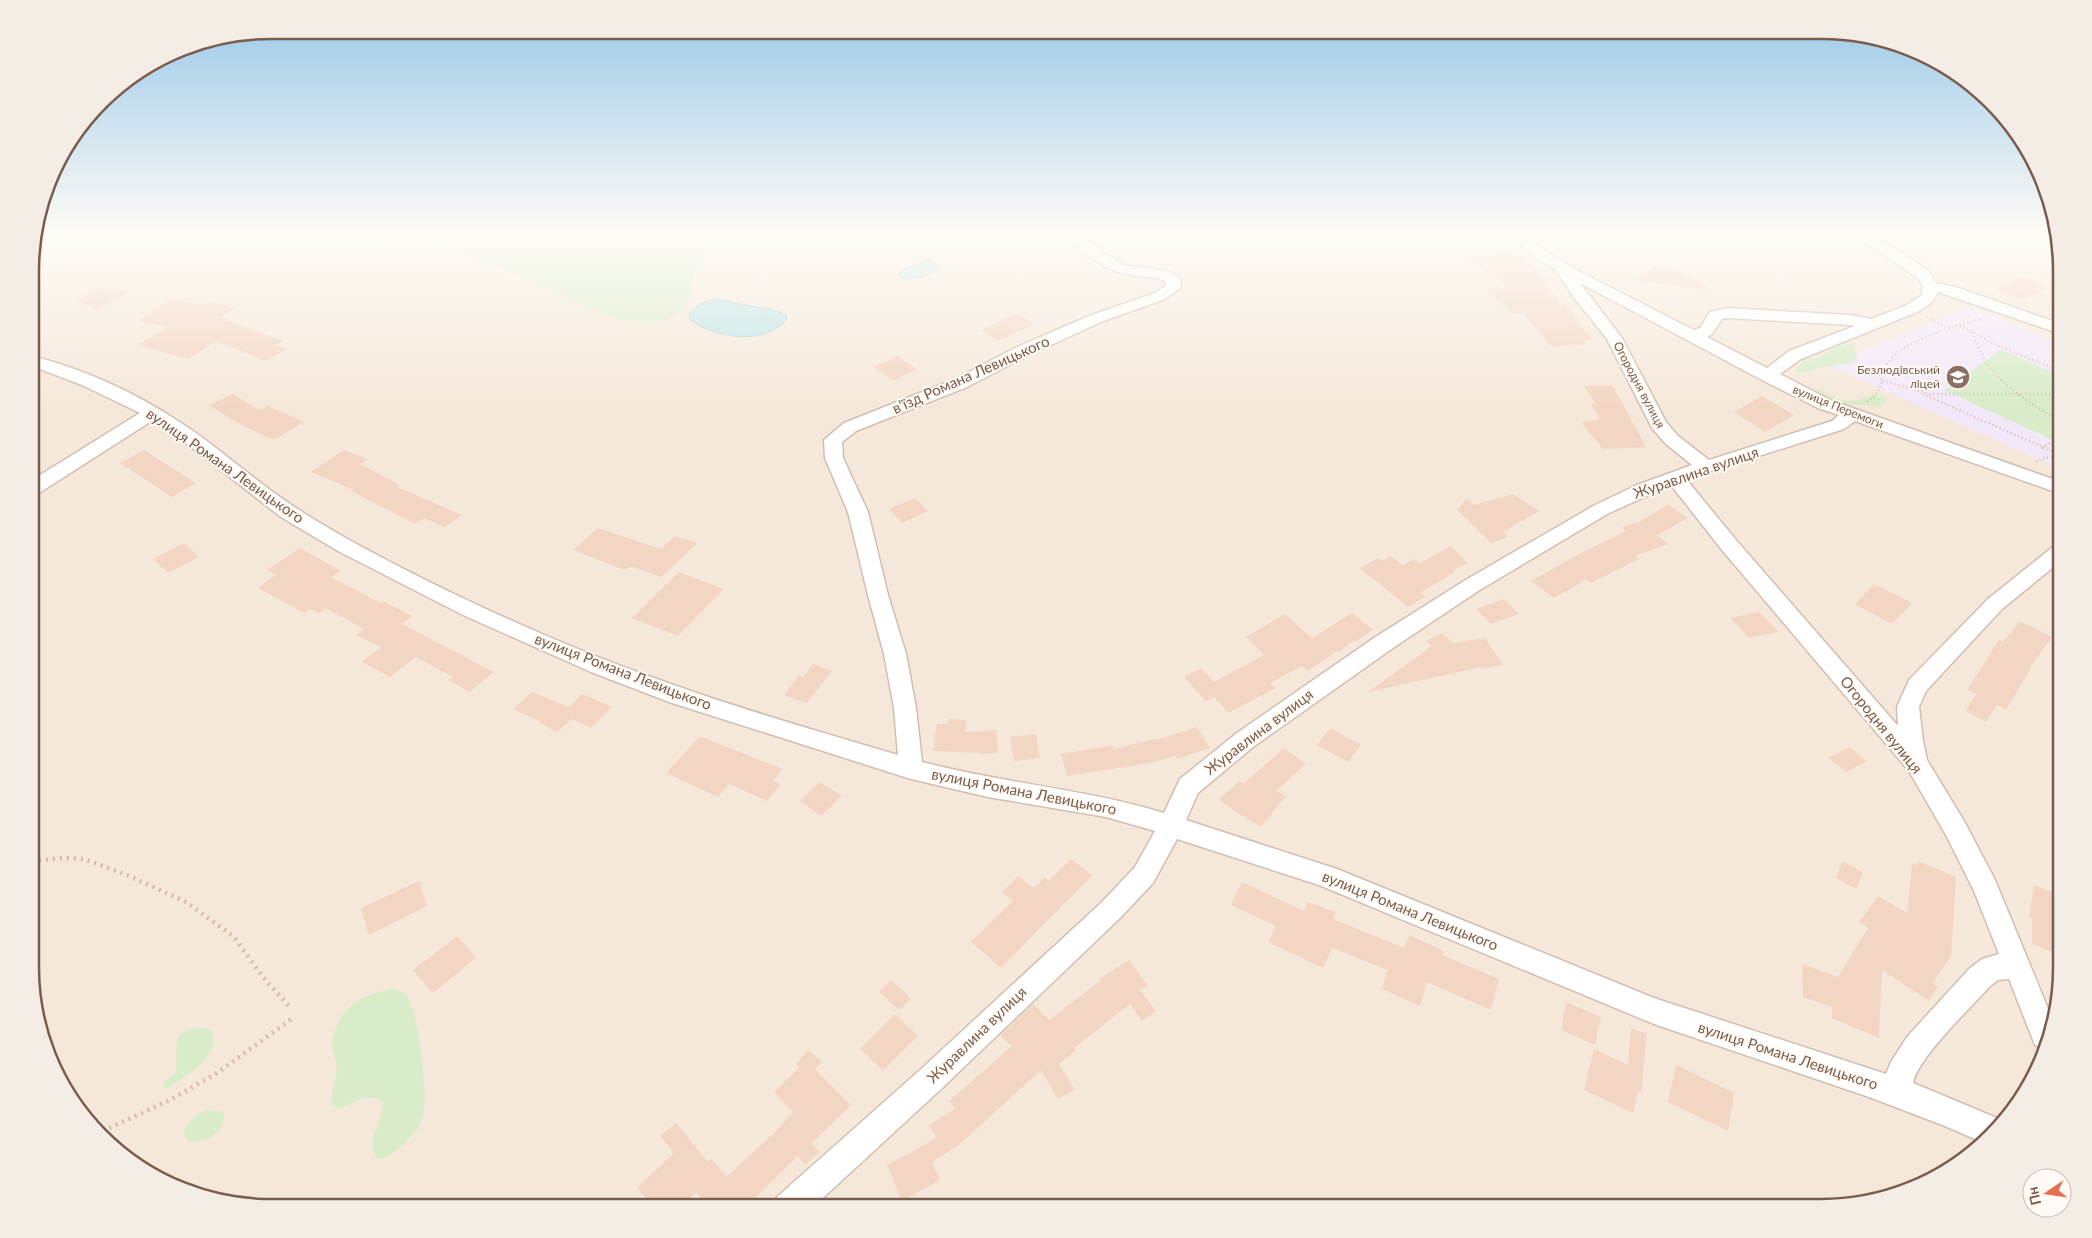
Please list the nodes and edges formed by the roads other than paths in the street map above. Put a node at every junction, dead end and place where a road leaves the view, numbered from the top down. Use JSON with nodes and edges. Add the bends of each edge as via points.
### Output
{"nodes":[{"id":1,"x":1168,"y":292,"type":"edge"},
{"id":2,"x":1577,"y":292,"type":"edge"},
{"id":3,"x":1609,"y":292,"type":"edge"},
{"id":4,"x":1930,"y":292,"type":"edge"},
{"id":5,"x":1956,"y":292,"type":"edge"},
{"id":6,"x":1871,"y":324,"type":"junction"},
{"id":7,"x":2053,"y":326,"type":"edge"},
{"id":8,"x":1694,"y":337,"type":"junction"},
{"id":9,"x":39,"y":364,"type":"edge"},
{"id":10,"x":1768,"y":376,"type":"junction"},
{"id":11,"x":152,"y":413,"type":"junction"},
{"id":12,"x":1851,"y":415,"type":"junction"},
{"id":13,"x":1706,"y":467,"type":"junction"},
{"id":14,"x":1674,"y":477,"type":"junction"},
{"id":15,"x":39,"y":485,"type":"edge"},
{"id":16,"x":2053,"y":485,"type":"edge"},
{"id":17,"x":2053,"y":558,"type":"edge"},
{"id":18,"x":1917,"y":764,"type":"junction"},
{"id":19,"x":910,"y":769,"type":"junction"},
{"id":20,"x":1172,"y":825,"type":"junction"},
{"id":21,"x":2016,"y":965,"type":"junction"},
{"id":22,"x":2044,"y":1031,"type":"edge"},
{"id":23,"x":1897,"y":1092,"type":"junction"},
{"id":24,"x":1987,"y":1129,"type":"edge"},
{"id":25,"x":798,"y":1199,"type":"edge"}],
"edges":[{"from":1,"to":19,"type":"street","name":"в’їзд Романа Левицького","via":[[1095,319],[961,383],[850,427],[833,440],[834,458],[862,526],[901,679]]},
{"from":2,"to":13,"type":"street","name":"Огородня вулиця","via":[[1614,338],[1658,424],[1672,440]]},
{"from":3,"to":8,"type":"street","name":"вулиця Перемоги"},
{"from":4,"to":6,"type":"street","via":[[1926,300],[1911,309]]},
{"from":5,"to":7,"type":"street"},
{"from":6,"to":8,"type":"street","via":[[1727,313],[1716,315],[1706,331]]},
{"from":6,"to":10,"type":"street","via":[[1795,355]]},
{"from":8,"to":10,"type":"street","name":"вулиця Перемоги"},
{"from":9,"to":11,"type":"street","name":"вулиця Романа Левицького","via":[[84,380]]},
{"from":10,"to":12,"type":"street","name":"вулиця Перемоги"},
{"from":11,"to":15,"type":"street"},
{"from":11,"to":19,"type":"street","name":"вулиця Романа Левицького","via":[[305,523],[463,606],[664,691]]},
{"from":12,"to":13,"type":"street","name":"Журавлина вулиця","via":[[1829,428]]},
{"from":12,"to":16,"type":"street","name":"вулиця Перемоги"},
{"from":13,"to":14,"type":"street","name":"Журавлина вулиця"},
{"from":14,"to":18,"type":"street","name":"Огородня вулиця"},
{"from":14,"to":20,"type":"street","name":"Журавлина вулиця","via":[[1624,498],[1577,524],[1470,586],[1358,660],[1245,740],[1198,778],[1184,794]]},
{"from":17,"to":18,"type":"street","via":[[1995,604],[1917,686],[1908,707]]},
{"from":18,"to":21,"type":"street","name":"Огородня вулиця","via":[[1986,888]]},
{"from":19,"to":20,"type":"street","name":"вулиця Романа Левицького","via":[[991,788],[1102,806]]},
{"from":20,"to":23,"type":"street","name":"вулиця Романа Левицького","via":[[1327,877],[1654,1011]]},
{"from":20,"to":25,"type":"street","name":"Журавлина вулиця","via":[[1144,875],[1110,910]]},
{"from":21,"to":22,"type":"street","name":"Огородня вулиця"},
{"from":21,"to":23,"type":"street","via":[[1992,968],[1979,978],[1916,1046],[1901,1072]]},
{"from":23,"to":24,"type":"street","name":"вулиця Романа Левицького"}]}
